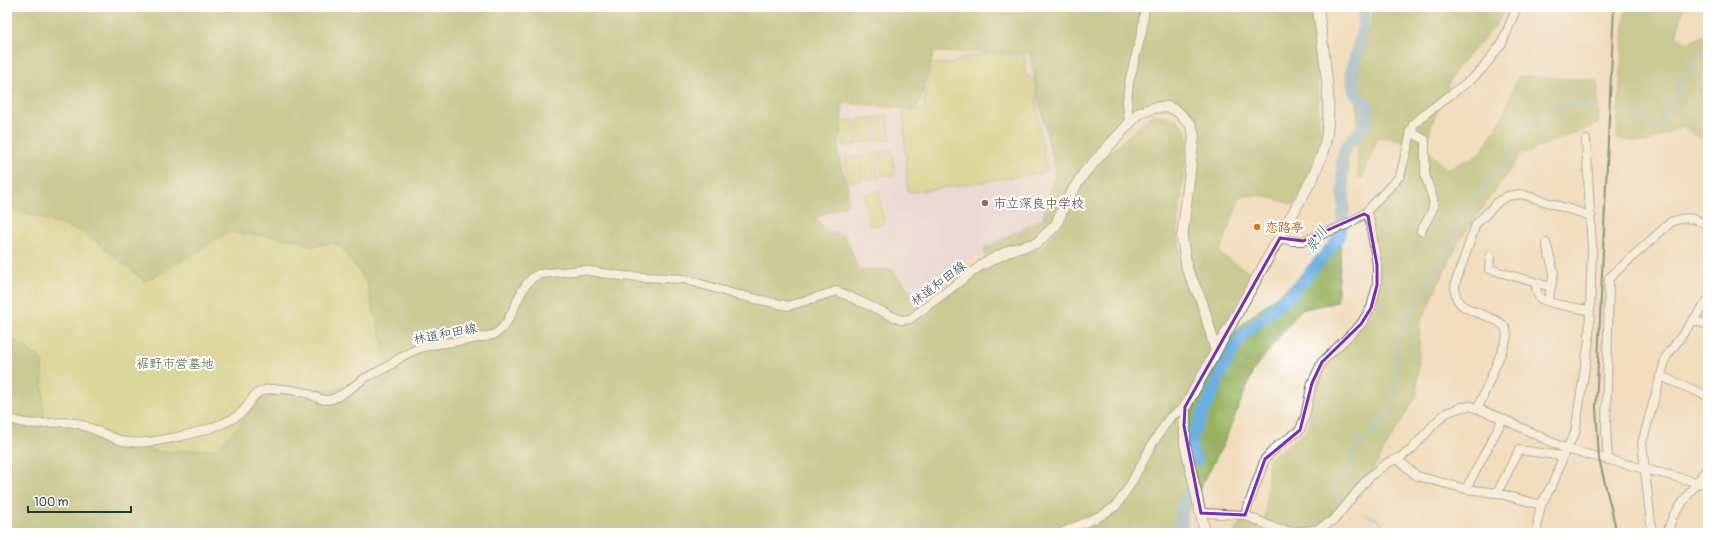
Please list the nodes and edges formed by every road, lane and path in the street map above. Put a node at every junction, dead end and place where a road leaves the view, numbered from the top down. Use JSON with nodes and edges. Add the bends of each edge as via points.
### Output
{"nodes":[{"id":1,"x":1145,"y":7,"type":"edge"},
{"id":2,"x":1318,"y":7,"type":"edge"},
{"id":3,"x":1517,"y":7,"type":"edge"},
{"id":4,"x":1129,"y":123,"type":"junction"},
{"id":5,"x":1410,"y":131,"type":"junction"},
{"id":6,"x":1586,"y":140,"type":"dead end"},
{"id":7,"x":1364,"y":214,"type":"junction"},
{"id":8,"x":1591,"y":216,"type":"junction"},
{"id":9,"x":1708,"y":224,"type":"edge"},
{"id":10,"x":1421,"y":231,"type":"dead end"},
{"id":11,"x":1280,"y":238,"type":"junction"},
{"id":12,"x":1546,"y":242,"type":"dead end"},
{"id":13,"x":1490,"y":256,"type":"dead end"},
{"id":14,"x":982,"y":264,"type":"joint"},
{"id":15,"x":1536,"y":283,"type":"junction"},
{"id":16,"x":1551,"y":287,"type":"junction"},
{"id":17,"x":1708,"y":300,"type":"edge"},
{"id":18,"x":1548,"y":301,"type":"junction"},
{"id":19,"x":1590,"y":310,"type":"junction"},
{"id":20,"x":1693,"y":320,"type":"junction"},
{"id":21,"x":1708,"y":325,"type":"edge"},
{"id":22,"x":1216,"y":351,"type":"junction"},
{"id":23,"x":1660,"y":376,"type":"junction"},
{"id":24,"x":1708,"y":396,"type":"edge"},
{"id":25,"x":1185,"y":407,"type":"junction"},
{"id":26,"x":1478,"y":408,"type":"junction"},
{"id":27,"x":7,"y":416,"type":"edge"},
{"id":28,"x":1503,"y":419,"type":"junction"},
{"id":29,"x":1565,"y":452,"type":"junction"},
{"id":30,"x":1397,"y":459,"type":"junction"},
{"id":31,"x":1608,"y":460,"type":"junction"},
{"id":32,"x":1708,"y":467,"type":"edge"},
{"id":33,"x":1644,"y":468,"type":"junction"},
{"id":34,"x":1696,"y":483,"type":"junction"},
{"id":35,"x":1708,"y":485,"type":"edge"},
{"id":36,"x":1466,"y":489,"type":"junction"},
{"id":37,"x":1497,"y":493,"type":"junction"},
{"id":38,"x":1541,"y":505,"type":"junction"},
{"id":39,"x":1201,"y":513,"type":"junction"},
{"id":40,"x":1245,"y":515,"type":"junction"},
{"id":41,"x":1260,"y":523,"type":"junction"},
{"id":42,"x":1062,"y":533,"type":"edge"},
{"id":43,"x":1205,"y":533,"type":"edge"},
{"id":44,"x":1262,"y":533,"type":"edge"},
{"id":45,"x":1537,"y":533,"type":"edge"},
{"id":46,"x":1652,"y":533,"type":"edge"},
{"id":47,"x":1667,"y":533,"type":"edge"}],
"edges":[{"from":1,"to":4,"type":"street","via":[[1142,31],[1129,82]]},
{"from":2,"to":11,"type":"street","via":[[1328,104],[1327,134],[1314,177]]},
{"from":3,"to":5,"type":"street","via":[[1502,43],[1493,57],[1473,78],[1418,119]]},
{"from":4,"to":14,"type":"street","via":[[1084,173],[1066,201],[1056,226],[1037,243],[1011,250]]},
{"from":4,"to":22,"type":"street","via":[[1138,114],[1153,108],[1168,108],[1177,111],[1191,125],[1194,136],[1182,239],[1187,269],[1202,302]]},
{"from":5,"to":7,"type":"street","via":[[1400,176]]},
{"from":5,"to":10,"type":"street","via":[[1425,140],[1425,175],[1433,199],[1432,212]]},
{"from":6,"to":8,"type":"street"},
{"from":7,"to":11,"type":"street","via":[[1346,225],[1303,242]]},
{"from":7,"to":40,"type":"street","via":[[1370,221],[1377,265],[1377,285],[1371,308],[1361,324],[1322,362],[1312,383],[1300,430],[1277,446],[1265,459]]},
{"from":8,"to":19,"type":"street"},
{"from":8,"to":26,"type":"street","via":[[1521,194],[1508,196],[1499,201],[1476,224],[1456,281],[1455,298],[1461,305],[1499,321],[1507,332],[1506,341]]},
{"from":9,"to":31,"type":"street","via":[[1688,217],[1671,222],[1609,278],[1606,430]]},
{"from":11,"to":22,"type":"street"},
{"from":12,"to":16,"type":"street","via":[[1554,272]]},
{"from":13,"to":15,"type":"street","via":[[1488,269]]},
{"from":14,"to":27,"type":"street","name":"林道和田線","via":[[910,319],[901,320],[837,290],[788,306],[684,279],[622,276],[583,270],[539,274],[524,287],[507,320],[494,334],[469,341],[416,349],[332,400],[322,400],[293,390],[266,389],[255,393],[240,414],[226,422],[177,437],[134,443],[75,423],[34,425]]},
{"from":15,"to":16,"type":"street"},
{"from":15,"to":18,"type":"street","via":[[1540,298]]},
{"from":16,"to":18,"type":"street"},
{"from":17,"to":20,"type":"street"},
{"from":18,"to":19,"type":"street"},
{"from":19,"to":29,"type":"street","via":[[1589,340],[1575,433]]},
{"from":20,"to":21,"type":"street"},
{"from":20,"to":23,"type":"street","via":[[1666,357]]},
{"from":22,"to":25,"type":"street"},
{"from":23,"to":24,"type":"street"},
{"from":23,"to":33,"type":"street","via":[[1642,443]]},
{"from":25,"to":39,"type":"street","via":[[1185,444]]},
{"from":25,"to":42,"type":"street","via":[[1170,417],[1116,506]]},
{"from":26,"to":28,"type":"street"},
{"from":26,"to":30,"type":"street","via":[[1462,407],[1446,413],[1418,444]]},
{"from":28,"to":29,"type":"street"},
{"from":28,"to":36,"type":"street"},
{"from":29,"to":31,"type":"street"},
{"from":29,"to":37,"type":"street","via":[[1519,450]]},
{"from":29,"to":38,"type":"street"},
{"from":30,"to":36,"type":"street","via":[[1417,476]]},
{"from":30,"to":41,"type":"street","via":[[1369,476],[1334,520],[1316,530],[1292,532]]},
{"from":31,"to":33,"type":"street"},
{"from":32,"to":34,"type":"street"},
{"from":33,"to":34,"type":"street"},
{"from":33,"to":46,"type":"street"},
{"from":34,"to":35,"type":"street"},
{"from":34,"to":47,"type":"street","via":[[1673,516]]},
{"from":36,"to":37,"type":"street"},
{"from":37,"to":38,"type":"street"},
{"from":38,"to":45,"type":"street"},
{"from":39,"to":40,"type":"street"},
{"from":39,"to":43,"type":"street"},
{"from":40,"to":41,"type":"street"},
{"from":41,"to":44,"type":"street"}]}
